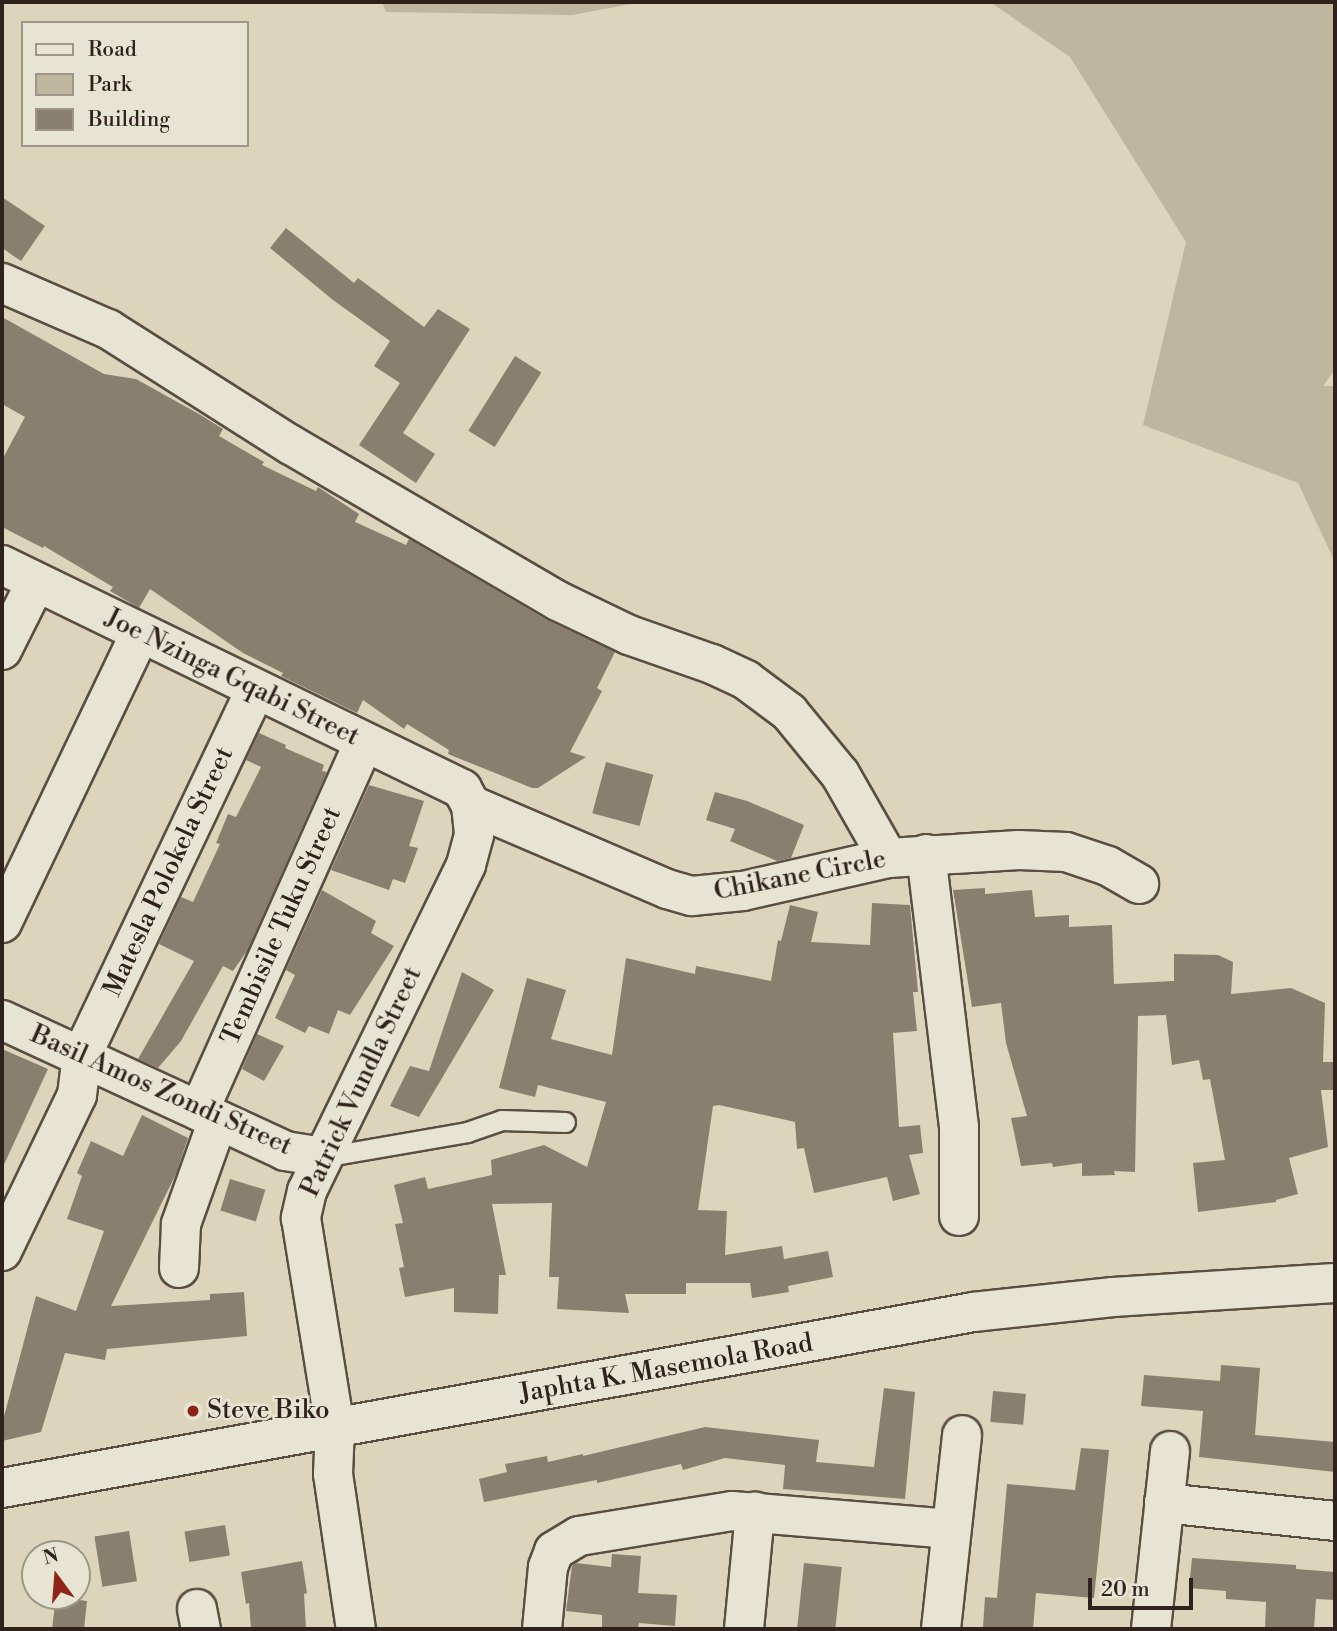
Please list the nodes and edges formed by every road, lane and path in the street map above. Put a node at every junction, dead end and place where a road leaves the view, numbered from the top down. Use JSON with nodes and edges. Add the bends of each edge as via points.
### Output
{"nodes":[{"id":1,"x":2,"y":283,"type":"edge"},
{"id":2,"x":2,"y":565,"type":"edge"},
{"id":3,"x":36,"y":582,"type":"junction"},
{"id":4,"x":140,"y":634,"type":"junction"},
{"id":5,"x":2,"y":650,"type":"edge"},
{"id":6,"x":255,"y":690,"type":"junction"},
{"id":7,"x":364,"y":742,"type":"junction"},
{"id":8,"x":467,"y":797,"type":"junction"},
{"id":9,"x":926,"y":854,"type":"junction"},
{"id":10,"x":888,"y":858,"type":"junction"},
{"id":11,"x":1139,"y":884,"type":"dead end"},
{"id":12,"x":2,"y":923,"type":"edge"},
{"id":13,"x":2,"y":1020,"type":"edge"},
{"id":14,"x":82,"y":1055,"type":"junction"},
{"id":15,"x":209,"y":1115,"type":"junction"},
{"id":16,"x":565,"y":1122,"type":"dead end"},
{"id":17,"x":322,"y":1157,"type":"junction"},
{"id":18,"x":959,"y":1216,"type":"dead end"},
{"id":19,"x":2,"y":1251,"type":"edge"},
{"id":20,"x":179,"y":1268,"type":"dead end"},
{"id":21,"x":1335,"y":1283,"type":"edge"},
{"id":22,"x":335,"y":1428,"type":"junction"},
{"id":23,"x":962,"y":1435,"type":"dead end"},
{"id":24,"x":1170,"y":1451,"type":"dead end"},
{"id":25,"x":2,"y":1488,"type":"edge"},
{"id":26,"x":1164,"y":1503,"type":"junction"},
{"id":27,"x":755,"y":1512,"type":"junction"},
{"id":28,"x":1335,"y":1521,"type":"edge"},
{"id":29,"x":951,"y":1529,"type":"junction"},
{"id":30,"x":356,"y":1629,"type":"edge"},
{"id":31,"x":542,"y":1629,"type":"edge"},
{"id":32,"x":744,"y":1629,"type":"edge"},
{"id":33,"x":942,"y":1629,"type":"edge"},
{"id":34,"x":1152,"y":1629,"type":"edge"}],
"edges":[{"from":1,"to":10,"type":"street","via":[[108,329],[314,458],[558,601],[629,635],[746,680],[789,712],[840,774]]},
{"from":2,"to":3,"type":"street","name":"Joe Nzinga Gqabi Street"},
{"from":3,"to":4,"type":"street","name":"Joe Nzinga Gqabi Street"},
{"from":3,"to":5,"type":"street"},
{"from":4,"to":6,"type":"street","name":"Joe Nzinga Gqabi Street"},
{"from":4,"to":12,"type":"street"},
{"from":6,"to":7,"type":"street","name":"Joe Nzinga Gqabi Street"},
{"from":6,"to":14,"type":"street","name":"Matesla Polokela Street"},
{"from":7,"to":8,"type":"street","name":"Joe Nzinga Gqabi Street"},
{"from":7,"to":15,"type":"street","name":"Tembisile Tuku Street"},
{"from":8,"to":10,"type":"street","name":"Chikane Circle","via":[[667,890],[692,896],[744,891]]},
{"from":8,"to":17,"type":"street","name":"Patrick Vundla Street","via":[[474,835],[466,864]]},
{"from":9,"to":10,"type":"street","name":"Chikane Circle"},
{"from":9,"to":11,"type":"street","name":"Chikane Circle","via":[[1019,849],[1066,852],[1108,866]]},
{"from":9,"to":18,"type":"street","via":[[959,1127]]},
{"from":13,"to":14,"type":"street","name":"Basil Amos Zondi Street"},
{"from":14,"to":15,"type":"street","name":"Basil Amos Zondi Street"},
{"from":14,"to":19,"type":"street","name":"Matesla Polokela Street","via":[[76,1095]]},
{"from":15,"to":17,"type":"street","name":"Basil Amos Zondi Street","via":[[285,1151]]},
{"from":15,"to":20,"type":"street","name":"Tembisile Tuku Street","via":[[181,1224]]},
{"from":16,"to":17,"type":"lane","via":[[501,1119],[467,1132]]},
{"from":17,"to":22,"type":"street","name":"Patrick Vundla Street","via":[[301,1218]]},
{"from":21,"to":22,"type":"street","name":"Japhta K. Masemola Road","via":[[1113,1297],[973,1312]]},
{"from":22,"to":25,"type":"street","name":"Japhta K. Masemola Road"},
{"from":22,"to":30,"type":"street","name":"Patrick Vundla Street","via":[[333,1474]]},
{"from":23,"to":29,"type":"street"},
{"from":24,"to":26,"type":"street"},
{"from":26,"to":28,"type":"street"},
{"from":26,"to":34,"type":"street"},
{"from":27,"to":29,"type":"street"},
{"from":27,"to":31,"type":"street","via":[[707,1513],[579,1536],[554,1551]]},
{"from":27,"to":32,"type":"street"},
{"from":29,"to":33,"type":"street"}]}
